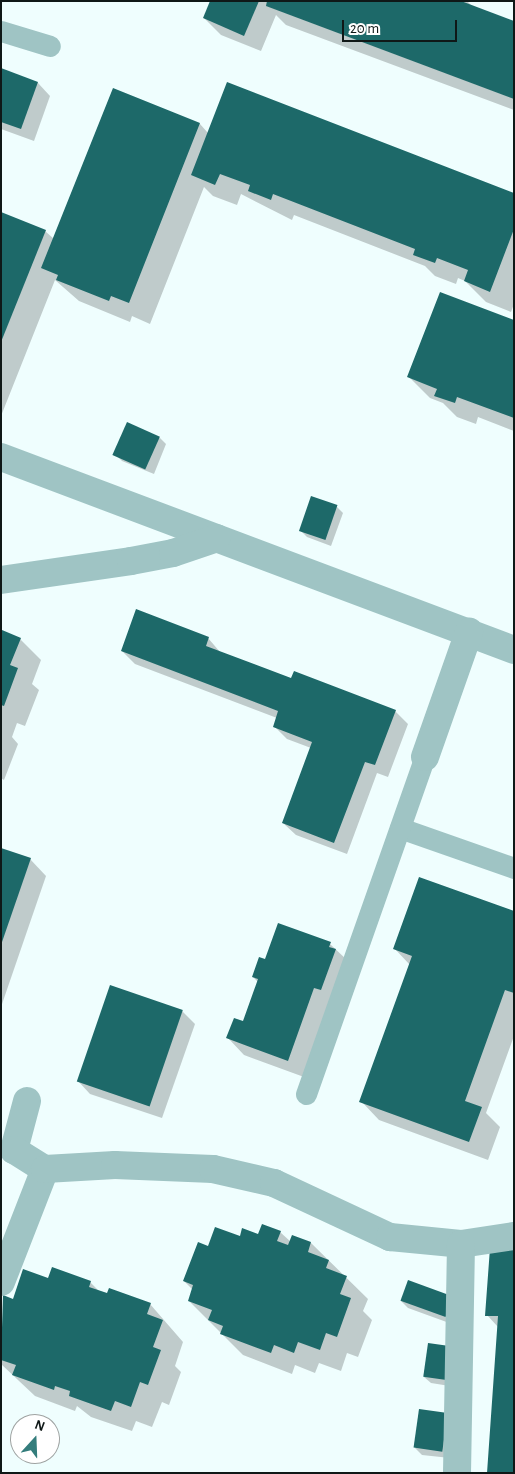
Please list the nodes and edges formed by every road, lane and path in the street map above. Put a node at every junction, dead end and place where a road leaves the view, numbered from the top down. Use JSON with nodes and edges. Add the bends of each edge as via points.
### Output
{"nodes":[{"id":1,"x":1,"y":31,"type":"edge"},
{"id":2,"x":50,"y":46,"type":"dead end"},
{"id":3,"x":1,"y":457,"type":"edge"},
{"id":4,"x":216,"y":538,"type":"junction"},
{"id":5,"x":1,"y":580,"type":"edge"},
{"id":6,"x":469,"y":632,"type":"junction"},
{"id":7,"x":514,"y":650,"type":"edge"},
{"id":8,"x":425,"y":757,"type":"joint"},
{"id":9,"x":400,"y":828,"type":"junction"},
{"id":10,"x":514,"y":868,"type":"edge"},
{"id":11,"x":306,"y":1094,"type":"dead end"},
{"id":12,"x":27,"y":1102,"type":"dead end"},
{"id":13,"x":45,"y":1169,"type":"junction"},
{"id":14,"x":514,"y":1236,"type":"edge"},
{"id":15,"x":461,"y":1244,"type":"junction"},
{"id":16,"x":1,"y":1282,"type":"edge"},
{"id":17,"x":457,"y":1473,"type":"edge"}],
"edges":[{"from":1,"to":2,"type":"lane"},
{"from":3,"to":4,"type":"street"},
{"from":4,"to":5,"type":"street","via":[[148,558]]},
{"from":4,"to":6,"type":"street"},
{"from":6,"to":7,"type":"street"},
{"from":6,"to":8,"type":"street"},
{"from":8,"to":9,"type":"lane"},
{"from":9,"to":10,"type":"lane"},
{"from":9,"to":11,"type":"lane"},
{"from":12,"to":13,"type":"street","via":[[14,1150]]},
{"from":13,"to":15,"type":"street","via":[[114,1165],[213,1168],[274,1183],[390,1237]]},
{"from":13,"to":16,"type":"street"},
{"from":14,"to":15,"type":"street"},
{"from":15,"to":17,"type":"street"}]}
